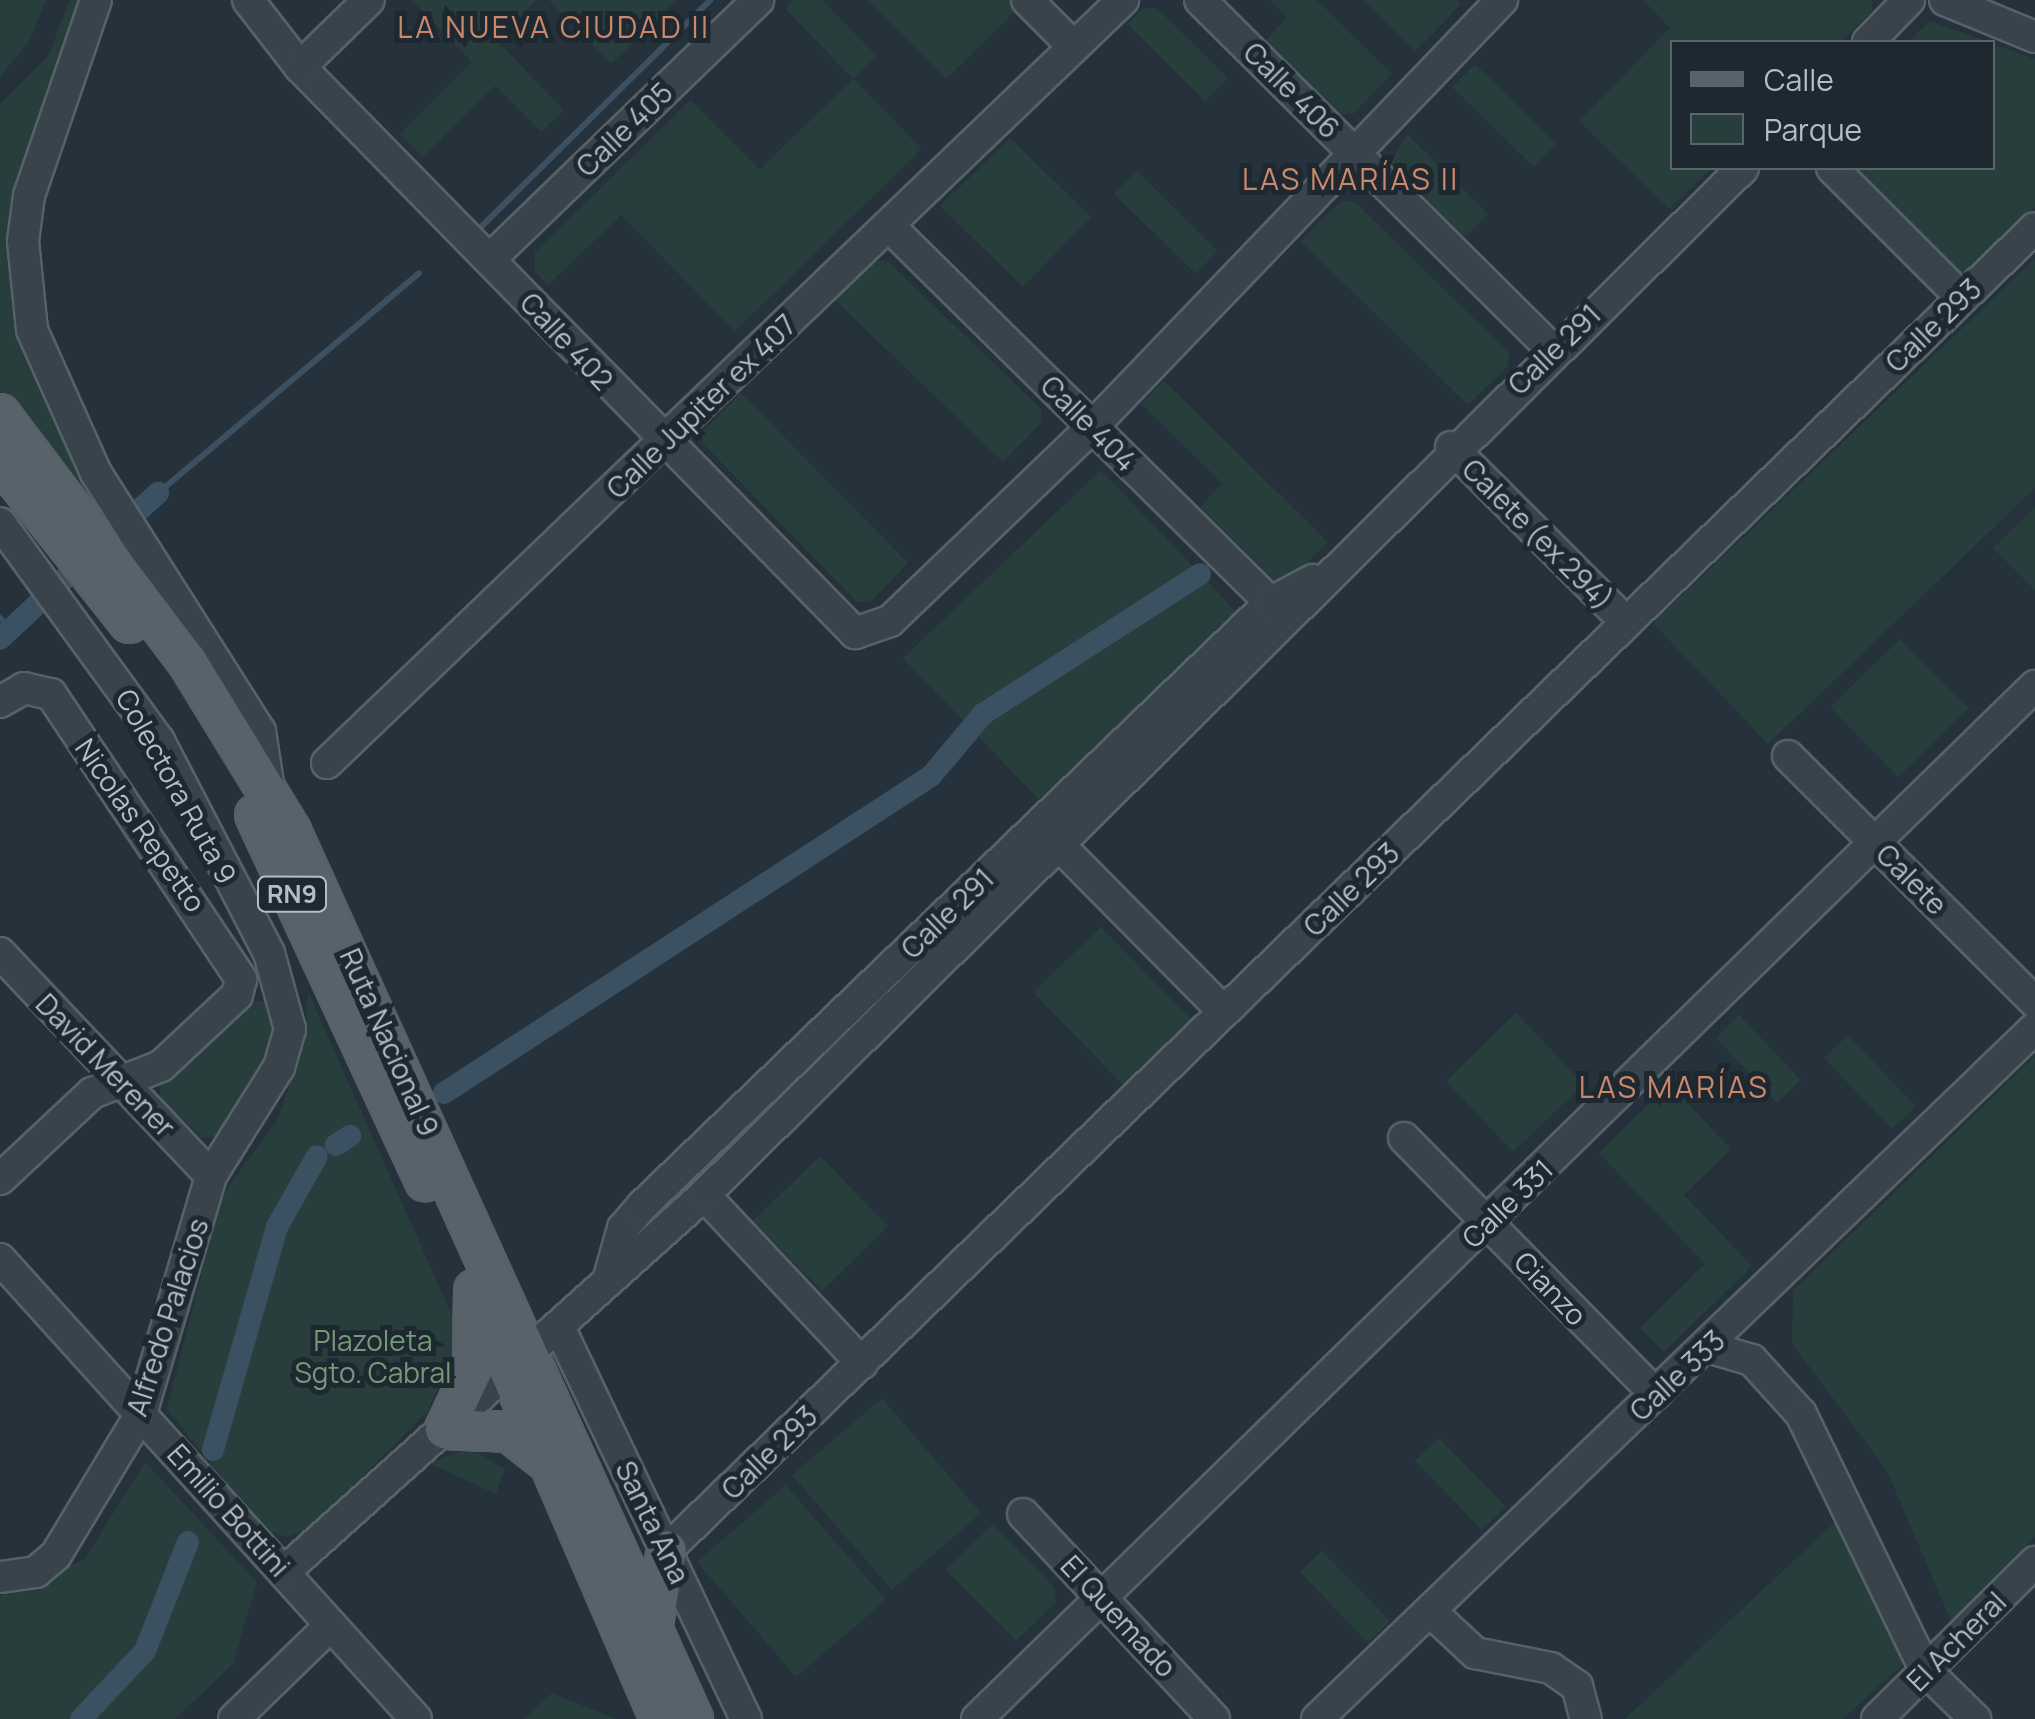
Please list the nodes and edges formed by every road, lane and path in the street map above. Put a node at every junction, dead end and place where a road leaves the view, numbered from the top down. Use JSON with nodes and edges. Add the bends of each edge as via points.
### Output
{"nodes":[{"id":1,"x":96,"y":0,"type":"edge"},
{"id":2,"x":369,"y":0,"type":"edge"},
{"id":3,"x":758,"y":0,"type":"edge"},
{"id":4,"x":1027,"y":0,"type":"edge"},
{"id":5,"x":1124,"y":0,"type":"edge"},
{"id":6,"x":1200,"y":0,"type":"edge"},
{"id":7,"x":1502,"y":0,"type":"edge"},
{"id":8,"x":1909,"y":0,"type":"edge"},
{"id":9,"x":1949,"y":1,"type":"edge"},
{"id":10,"x":252,"y":9,"type":"edge"},
{"id":11,"x":2035,"y":37,"type":"edge"},
{"id":12,"x":1870,"y":40,"type":"edge"},
{"id":13,"x":1074,"y":47,"type":"junction"},
{"id":14,"x":300,"y":67,"type":"junction"},
{"id":15,"x":1356,"y":153,"type":"junction"},
{"id":16,"x":1741,"y":170,"type":"edge"},
{"id":17,"x":1834,"y":170,"type":"edge"},
{"id":18,"x":890,"y":227,"type":"junction"},
{"id":19,"x":2035,"y":228,"type":"edge"},
{"id":20,"x":490,"y":259,"type":"junction"},
{"id":21,"x":1962,"y":298,"type":"junction"},
{"id":22,"x":1554,"y":350,"type":"junction"},
{"id":23,"x":0,"y":414,"type":"edge"},
{"id":24,"x":1093,"y":426,"type":"junction"},
{"id":25,"x":662,"y":443,"type":"junction"},
{"id":26,"x":1451,"y":447,"type":"junction"},
{"id":27,"x":0,"y":460,"type":"edge"},
{"id":28,"x":0,"y":523,"type":"edge"},
{"id":29,"x":1279,"y":611,"type":"junction"},
{"id":30,"x":1626,"y":622,"type":"junction"},
{"id":31,"x":2035,"y":686,"type":"edge"},
{"id":32,"x":5,"y":697,"type":"edge"},
{"id":33,"x":1788,"y":756,"type":"dead end"},
{"id":34,"x":326,"y":764,"type":"dead end"},
{"id":35,"x":269,"y":790,"type":"junction"},
{"id":36,"x":1876,"y":843,"type":"junction"},
{"id":37,"x":1058,"y":844,"type":"junction"},
{"id":38,"x":0,"y":954,"type":"edge"},
{"id":39,"x":2035,"y":1002,"type":"edge"},
{"id":40,"x":1224,"y":1012,"type":"junction"},
{"id":41,"x":2035,"y":1028,"type":"edge"},
{"id":42,"x":124,"y":1084,"type":"junction"},
{"id":43,"x":1404,"y":1138,"type":"dead end"},
{"id":44,"x":211,"y":1176,"type":"junction"},
{"id":45,"x":0,"y":1179,"type":"edge"},
{"id":46,"x":704,"y":1195,"type":"junction"},
{"id":47,"x":1487,"y":1222,"type":"junction"},
{"id":48,"x":0,"y":1259,"type":"edge"},
{"id":49,"x":607,"y":1283,"type":"junction"},
{"id":50,"x":474,"y":1290,"type":"junction"},
{"id":51,"x":1742,"y":1313,"type":"junction"},
{"id":52,"x":559,"y":1327,"type":"junction"},
{"id":53,"x":1708,"y":1347,"type":"junction"},
{"id":54,"x":1752,"y":1360,"type":"junction"},
{"id":55,"x":520,"y":1362,"type":"junction"},
{"id":56,"x":862,"y":1363,"type":"junction"},
{"id":57,"x":1656,"y":1394,"type":"junction"},
{"id":58,"x":141,"y":1414,"type":"junction"},
{"id":59,"x":446,"y":1428,"type":"junction"},
{"id":60,"x":547,"y":1462,"type":"junction"},
{"id":61,"x":1023,"y":1514,"type":"dead end"},
{"id":62,"x":667,"y":1550,"type":"junction"},
{"id":63,"x":2035,"y":1562,"type":"edge"},
{"id":64,"x":286,"y":1571,"type":"junction"},
{"id":65,"x":0,"y":1577,"type":"edge"},
{"id":66,"x":1102,"y":1599,"type":"junction"},
{"id":67,"x":1430,"y":1611,"type":"junction"},
{"id":68,"x":331,"y":1625,"type":"junction"},
{"id":69,"x":652,"y":1626,"type":"junction"},
{"id":70,"x":1926,"y":1672,"type":"junction"},
{"id":71,"x":234,"y":1719,"type":"edge"},
{"id":72,"x":416,"y":1719,"type":"edge"},
{"id":73,"x":660,"y":1719,"type":"edge"},
{"id":74,"x":693,"y":1719,"type":"edge"},
{"id":75,"x":746,"y":1719,"type":"edge"},
{"id":76,"x":978,"y":1719,"type":"edge"},
{"id":77,"x":1214,"y":1719,"type":"edge"},
{"id":78,"x":1317,"y":1719,"type":"edge"},
{"id":79,"x":1586,"y":1719,"type":"edge"},
{"id":80,"x":1877,"y":1719,"type":"edge"},
{"id":81,"x":1975,"y":1719,"type":"edge"}],
"edges":[{"from":1,"to":35,"type":"street","via":[[29,196],[24,258],[32,330],[96,473],[260,730]]},
{"from":2,"to":14,"type":"street"},
{"from":3,"to":20,"type":"street","name":"Calle 405"},
{"from":4,"to":13,"type":"street"},
{"from":5,"to":13,"type":"street","name":"Calle Jupiter ex 407"},
{"from":6,"to":15,"type":"street","name":"Calle 406"},
{"from":7,"to":15,"type":"street"},
{"from":8,"to":12,"type":"street"},
{"from":9,"to":11,"type":"street"},
{"from":10,"to":14,"type":"street","name":"Calle 402"},
{"from":13,"to":18,"type":"street","name":"Calle Jupiter ex 407"},
{"from":14,"to":20,"type":"street","name":"Calle 402"},
{"from":15,"to":22,"type":"street","name":"Calle 406"},
{"from":15,"to":24,"type":"street"},
{"from":16,"to":22,"type":"street","name":"Calle 291"},
{"from":17,"to":21,"type":"street"},
{"from":18,"to":24,"type":"street","name":"Calle 404"},
{"from":18,"to":25,"type":"street","name":"Calle Jupiter ex 407"},
{"from":19,"to":21,"type":"street","name":"Calle 293"},
{"from":20,"to":25,"type":"street","name":"Calle 402"},
{"from":21,"to":30,"type":"street","name":"Calle 293"},
{"from":22,"to":26,"type":"street","name":"Calle 291"},
{"from":23,"to":35,"type":"main road","name":"Ruta Nacional 9","number":"RN9","via":[[187,661]]},
{"from":24,"to":25,"type":"street","name":"Calle 402","via":[[890,621],[855,633],[837,624]]},
{"from":24,"to":29,"type":"street","name":"Calle 404"},
{"from":25,"to":34,"type":"street","name":"Calle Jupiter ex 407"},
{"from":26,"to":29,"type":"street","name":"Calle 291"},
{"from":26,"to":30,"type":"street","name":"Calete (ex 294)"},
{"from":27,"to":50,"type":"main road","name":"Ruta Nacional 9","number":"RN9","via":[[182,695],[258,821]]},
{"from":28,"to":44,"type":"street","name":"Colectora Ruta 9","via":[[158,741],[281,980],[290,1029],[279,1066]]},
{"from":29,"to":37,"type":"street","name":"Calle 291"},
{"from":29,"to":49,"type":"street","name":"Calle 291","via":[[642,1206],[623,1228]]},
{"from":30,"to":40,"type":"street","name":"Calle 293"},
{"from":31,"to":36,"type":"street","name":"Calle 331"},
{"from":32,"to":42,"type":"street","name":"Nicolas Repetto","via":[[51,694],[241,978],[237,995],[162,1066]]},
{"from":33,"to":36,"type":"street","name":"Calete"},
{"from":35,"to":55,"type":"main road","name":"Ruta Nacional 9","number":"RN9"},
{"from":36,"to":39,"type":"street","name":"Calete"},
{"from":36,"to":47,"type":"street","name":"Calle 331"},
{"from":37,"to":40,"type":"street"},
{"from":37,"to":46,"type":"street","name":"Calle 291"},
{"from":38,"to":42,"type":"street","name":"David Merener"},
{"from":40,"to":56,"type":"street","name":"Calle 293"},
{"from":41,"to":51,"type":"street","name":"Calle 333"},
{"from":42,"to":44,"type":"street","name":"David Merener"},
{"from":42,"to":45,"type":"street","via":[[92,1093]]},
{"from":43,"to":47,"type":"street","name":"Cianzo"},
{"from":44,"to":58,"type":"street","name":"Alfredo Palacios"},
{"from":46,"to":49,"type":"street","name":"Calle 291"},
{"from":46,"to":56,"type":"street"},
{"from":47,"to":57,"type":"street","name":"Cianzo"},
{"from":47,"to":66,"type":"street","name":"Calle 331"},
{"from":48,"to":58,"type":"street","name":"Emilio Bottini"},
{"from":49,"to":52,"type":"street","name":"Calle 291"},
{"from":50,"to":55,"type":"main road","name":"Ruta Nacional 9","number":"RN9"},
{"from":50,"to":59,"type":"main road","via":[[473,1370]]},
{"from":51,"to":53,"type":"street","name":"Calle 333"},
{"from":51,"to":54,"type":"street"},
{"from":52,"to":55,"type":"street","name":"Calle 291"},
{"from":52,"to":62,"type":"street","name":"Santa Ana"},
{"from":53,"to":54,"type":"street"},
{"from":53,"to":57,"type":"street","name":"Calle 333"},
{"from":54,"to":70,"type":"street","via":[[1835,1468]]},
{"from":55,"to":59,"type":"street","name":"Calle 291"},
{"from":55,"to":60,"type":"main road","name":"Ruta Nacional 9","number":"RN9"},
{"from":55,"to":69,"type":"main road","name":"Ruta Nacional 9","number":"RN9"},
{"from":56,"to":62,"type":"street","name":"Calle 293"},
{"from":57,"to":67,"type":"street","name":"Calle 333"},
{"from":58,"to":64,"type":"street","name":"Emilio Bottini"},
{"from":58,"to":65,"type":"street","name":"Alfredo Palacios","via":[[56,1554],[36,1572]]},
{"from":59,"to":60,"type":"main road","via":[[510,1432]]},
{"from":59,"to":64,"type":"street","name":"Calle 291"},
{"from":60,"to":73,"type":"main road","name":"Ruta Nacional 9","number":"RN9"},
{"from":61,"to":66,"type":"street","name":"El Quemado"},
{"from":62,"to":69,"type":"main road"},
{"from":62,"to":75,"type":"street","name":"Santa Ana"},
{"from":63,"to":70,"type":"street","name":"El Acheral"},
{"from":64,"to":68,"type":"street","name":"Emilio Bottini"},
{"from":66,"to":76,"type":"street","name":"Calle 331"},
{"from":66,"to":77,"type":"street","name":"El Quemado"},
{"from":67,"to":78,"type":"street","name":"Calle 333"},
{"from":67,"to":79,"type":"street","via":[[1475,1653],[1564,1677],[1577,1686]]},
{"from":68,"to":71,"type":"street"},
{"from":68,"to":72,"type":"street","name":"Emilio Bottini"},
{"from":69,"to":74,"type":"main road","name":"Ruta Nacional 9","number":"RN9"},
{"from":70,"to":80,"type":"street","name":"El Acheral"},
{"from":70,"to":81,"type":"street"}]}
